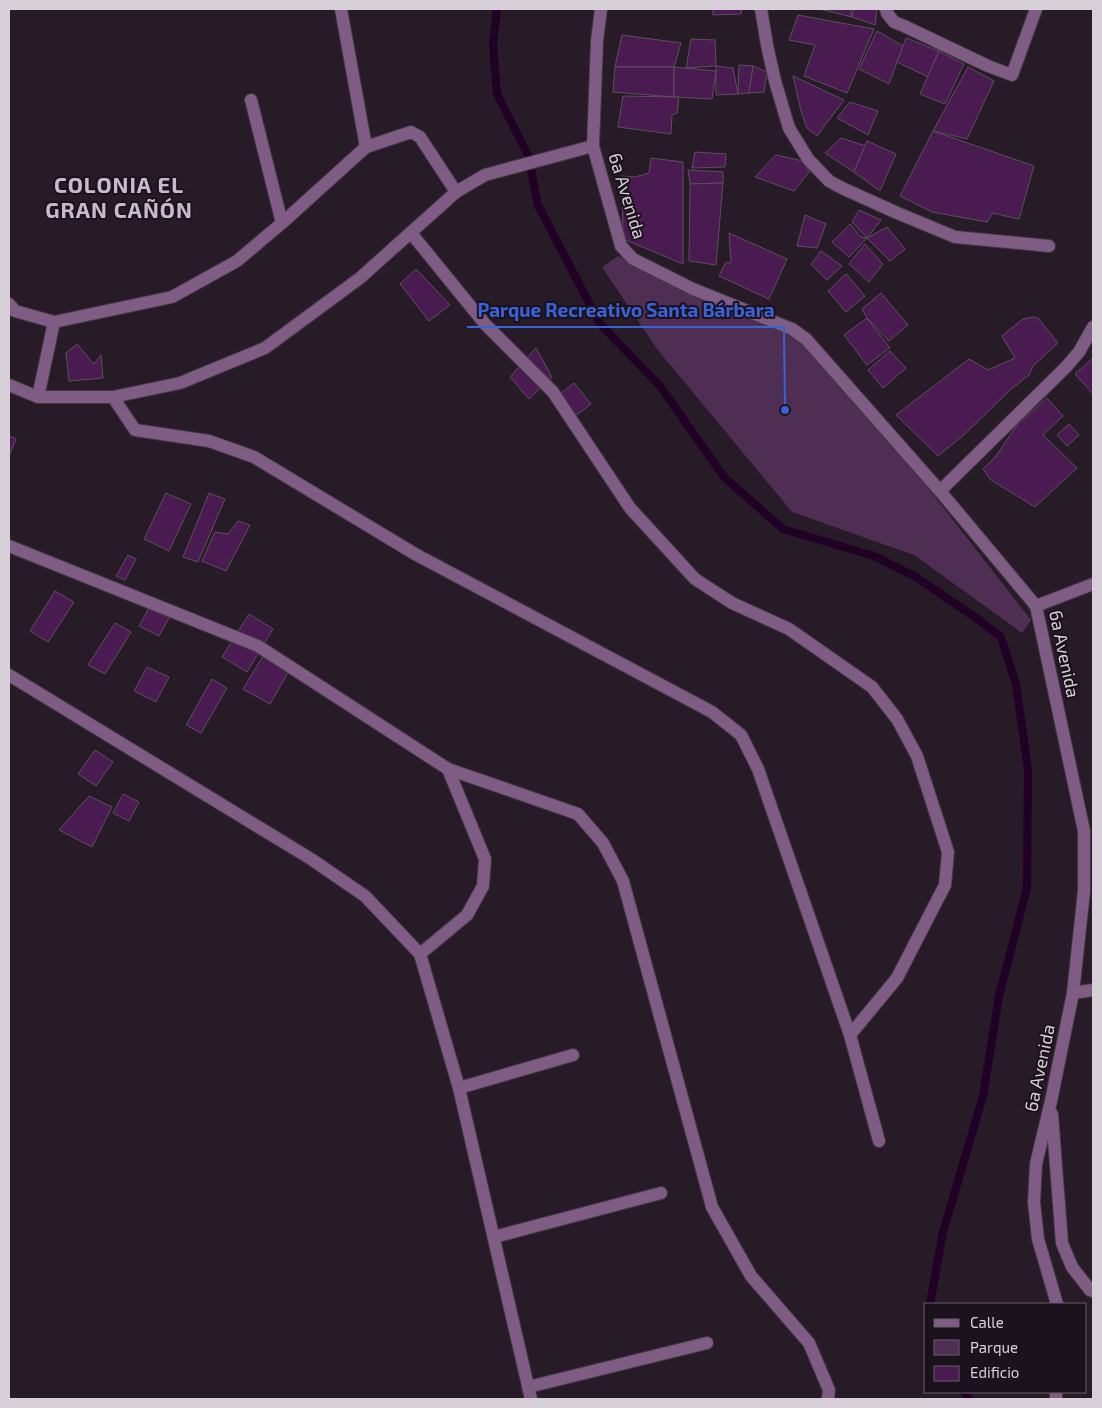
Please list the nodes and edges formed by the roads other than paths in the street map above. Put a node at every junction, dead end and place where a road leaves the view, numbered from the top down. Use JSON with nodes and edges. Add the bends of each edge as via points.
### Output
{"nodes":[{"id":1,"x":341,"y":9,"type":"edge"},
{"id":2,"x":601,"y":9,"type":"edge"},
{"id":3,"x":761,"y":9,"type":"edge"},
{"id":4,"x":886,"y":9,"type":"edge"},
{"id":5,"x":1036,"y":9,"type":"edge"},
{"id":6,"x":251,"y":100,"type":"dead end"},
{"id":7,"x":366,"y":146,"type":"junction"},
{"id":8,"x":593,"y":146,"type":"junction"},
{"id":9,"x":456,"y":192,"type":"junction"},
{"id":10,"x":282,"y":223,"type":"junction"},
{"id":11,"x":411,"y":233,"type":"junction"},
{"id":12,"x":1049,"y":246,"type":"dead end"},
{"id":13,"x":9,"y":304,"type":"edge"},
{"id":14,"x":54,"y":322,"type":"junction"},
{"id":15,"x":1093,"y":327,"type":"edge"},
{"id":16,"x":9,"y":385,"type":"edge"},
{"id":17,"x":38,"y":397,"type":"junction"},
{"id":18,"x":113,"y":397,"type":"junction"},
{"id":19,"x":940,"y":492,"type":"junction"},
{"id":20,"x":9,"y":546,"type":"edge"},
{"id":21,"x":1093,"y":584,"type":"edge"},
{"id":22,"x":1036,"y":606,"type":"junction"},
{"id":23,"x":9,"y":675,"type":"edge"},
{"id":24,"x":448,"y":769,"type":"junction"},
{"id":25,"x":420,"y":954,"type":"junction"},
{"id":26,"x":1093,"y":990,"type":"edge"},
{"id":27,"x":1073,"y":993,"type":"junction"},
{"id":28,"x":850,"y":1035,"type":"junction"},
{"id":29,"x":573,"y":1055,"type":"dead end"},
{"id":30,"x":459,"y":1088,"type":"junction"},
{"id":31,"x":1051,"y":1101,"type":"junction"},
{"id":32,"x":879,"y":1141,"type":"dead end"},
{"id":33,"x":661,"y":1193,"type":"dead end"},
{"id":34,"x":494,"y":1237,"type":"junction"},
{"id":35,"x":1093,"y":1291,"type":"edge"},
{"id":36,"x":1057,"y":1303,"type":"edge"},
{"id":37,"x":706,"y":1343,"type":"dead end"},
{"id":38,"x":529,"y":1393,"type":"edge"},
{"id":39,"x":828,"y":1399,"type":"edge"}],
"edges":[{"from":1,"to":7,"type":"street"},
{"from":2,"to":8,"type":"street","name":"6a Avenida"},
{"from":3,"to":12,"type":"street","via":[[766,45],[790,128],[808,158],[829,181],[955,237]]},
{"from":4,"to":5,"type":"street","via":[[887,14],[899,24],[1012,75]]},
{"from":6,"to":10,"type":"street"},
{"from":7,"to":9,"type":"street","via":[[411,132],[420,138]]},
{"from":7,"to":10,"type":"street"},
{"from":8,"to":9,"type":"street","via":[[485,175]]},
{"from":8,"to":19,"type":"street","name":"6a Avenida","via":[[621,246],[633,259],[693,289],[792,328]]},
{"from":9,"to":11,"type":"street"},
{"from":10,"to":14,"type":"street","via":[[237,261],[172,297]]},
{"from":11,"to":18,"type":"street","via":[[360,278],[265,348],[180,383]]},
{"from":11,"to":28,"type":"street","via":[[486,324],[553,392],[630,508],[695,579],[732,603],[789,629],[872,687],[897,719],[917,756],[948,852],[945,885],[897,978]]},
{"from":13,"to":14,"type":"street","via":[[15,310]]},
{"from":14,"to":17,"type":"street"},
{"from":15,"to":19,"type":"street","via":[[1066,367]]},
{"from":16,"to":17,"type":"street"},
{"from":17,"to":18,"type":"street"},
{"from":18,"to":28,"type":"street","via":[[136,430],[209,441],[254,457],[415,554],[712,712],[741,735],[758,769]]},
{"from":19,"to":22,"type":"street","name":"6a Avenida"},
{"from":20,"to":24,"type":"street","via":[[258,646]]},
{"from":21,"to":22,"type":"street"},
{"from":22,"to":27,"type":"street","name":"6a Avenida","via":[[1084,831],[1084,891]]},
{"from":23,"to":25,"type":"street","via":[[311,858],[365,896]]},
{"from":24,"to":25,"type":"street","via":[[485,859],[483,886],[467,915]]},
{"from":24,"to":39,"type":"street","via":[[578,814],[603,843],[622,881],[712,1207],[751,1276],[809,1343],[829,1390]]},
{"from":25,"to":30,"type":"street"},
{"from":26,"to":27,"type":"street"},
{"from":27,"to":31,"type":"street","name":"6a Avenida"},
{"from":28,"to":32,"type":"street"},
{"from":29,"to":30,"type":"street"},
{"from":30,"to":34,"type":"street"},
{"from":31,"to":35,"type":"street","via":[[1062,1243],[1072,1267]]},
{"from":31,"to":36,"type":"street","name":"6a Avenida","via":[[1036,1164],[1034,1202],[1038,1239]]},
{"from":33,"to":34,"type":"street"},
{"from":34,"to":38,"type":"street"},
{"from":37,"to":38,"type":"street"}]}
